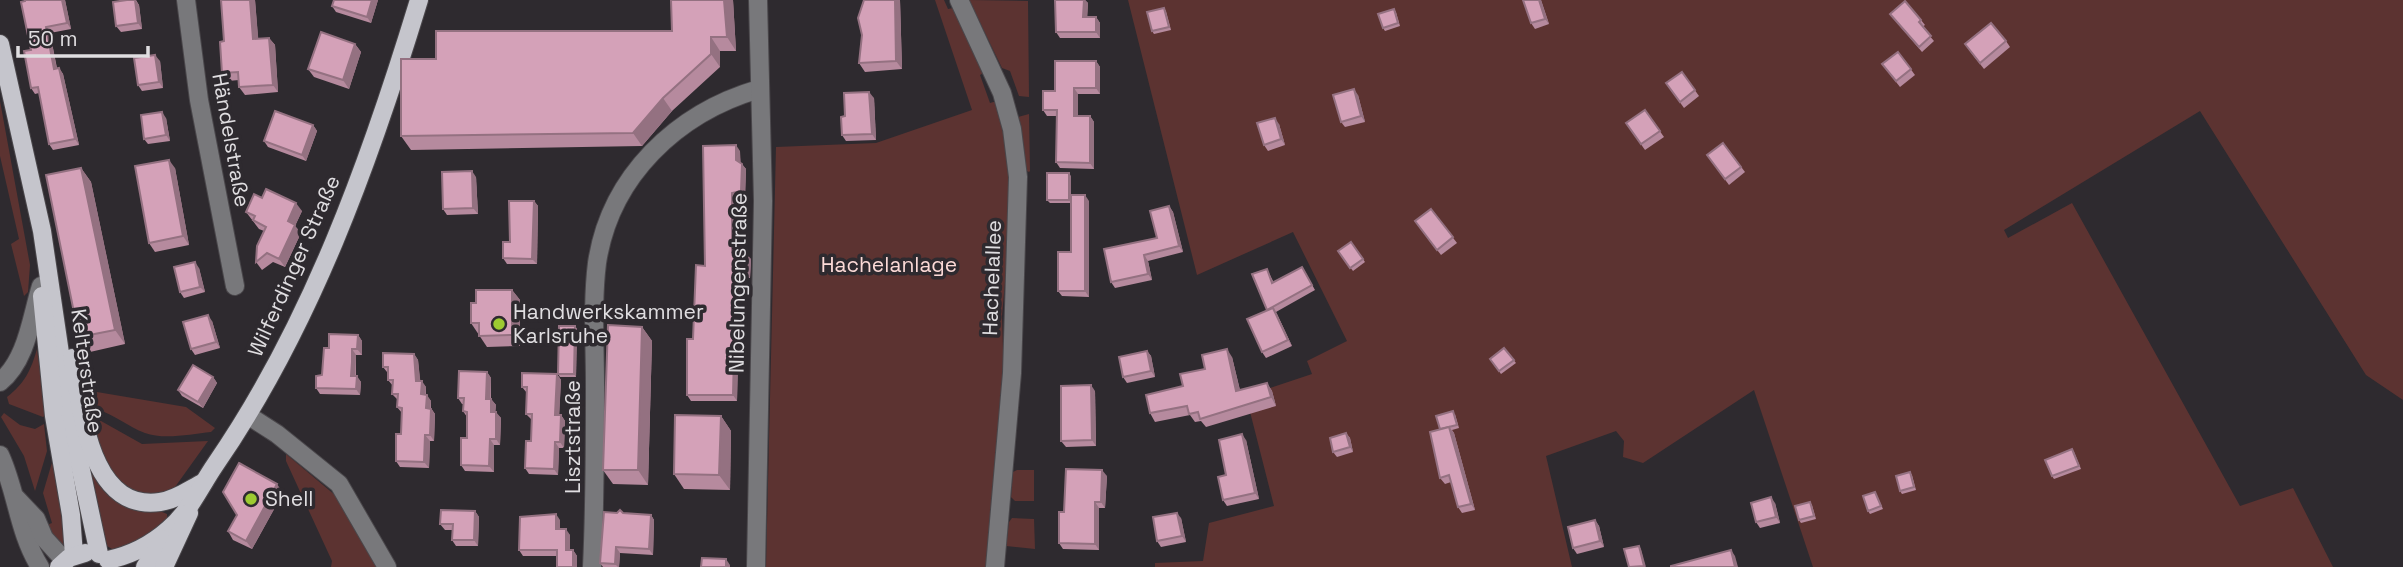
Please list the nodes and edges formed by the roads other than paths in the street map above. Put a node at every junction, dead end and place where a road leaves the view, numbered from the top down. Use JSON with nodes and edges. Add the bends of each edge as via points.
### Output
{"nodes":[{"id":1,"x":186,"y":0,"type":"edge"},
{"id":2,"x":419,"y":0,"type":"edge"},
{"id":3,"x":758,"y":0,"type":"edge"},
{"id":4,"x":959,"y":0,"type":"edge"},
{"id":5,"x":0,"y":44,"type":"edge"},
{"id":6,"x":759,"y":89,"type":"junction"},
{"id":7,"x":46,"y":283,"type":"junction"},
{"id":8,"x":235,"y":286,"type":"dead end"},
{"id":9,"x":0,"y":382,"type":"edge"},
{"id":10,"x":248,"y":416,"type":"junction"},
{"id":11,"x":0,"y":455,"type":"edge"},
{"id":12,"x":204,"y":482,"type":"junction"},
{"id":13,"x":16,"y":498,"type":"junction"},
{"id":14,"x":191,"y":506,"type":"junction"},
{"id":15,"x":169,"y":529,"type":"junction"},
{"id":16,"x":107,"y":560,"type":"edge"},
{"id":17,"x":66,"y":561,"type":"edge"},
{"id":18,"x":40,"y":567,"type":"edge"},
{"id":19,"x":145,"y":567,"type":"edge"},
{"id":20,"x":164,"y":567,"type":"edge"},
{"id":21,"x":387,"y":567,"type":"edge"},
{"id":22,"x":592,"y":567,"type":"edge"},
{"id":23,"x":756,"y":567,"type":"edge"},
{"id":24,"x":995,"y":567,"type":"edge"}],
"edges":[{"from":1,"to":8,"type":"street","name":"Händelstraße","via":[[199,100]]},
{"from":2,"to":10,"type":"main road","name":"Wilferdinger Straße","via":[[352,194],[307,301]]},
{"from":3,"to":6,"type":"street","name":"Nibelungenstraße"},
{"from":4,"to":24,"type":"street","name":"Hachelallee","via":[[1002,93],[1018,177],[1012,373]]},
{"from":5,"to":7,"type":"main road","name":"Kelterstraße"},
{"from":6,"to":22,"type":"street","name":"Lisztstraße","via":[[710,106],[667,137],[628,184],[604,234],[595,294]]},
{"from":6,"to":23,"type":"street","name":"Nibelungenstraße","via":[[763,201]]},
{"from":7,"to":9,"type":"street","name":"Kelterstraße","via":[[22,352],[14,369]]},
{"from":7,"to":12,"type":"main road","via":[[96,464],[111,486],[128,498],[159,502]]},
{"from":7,"to":16,"type":"main road","name":"Kelterstraße","via":[[69,415]]},
{"from":7,"to":17,"type":"main road","name":"Kelterstraße","via":[[54,416],[71,515]]},
{"from":10,"to":12,"type":"main road","name":"Wilferdinger Straße"},
{"from":10,"to":21,"type":"street","via":[[339,484]]},
{"from":11,"to":13,"type":"street"},
{"from":12,"to":14,"type":"main road","name":"Wilferdinger Straße"},
{"from":13,"to":17,"type":"street"},
{"from":13,"to":18,"type":"street","via":[[20,525]]},
{"from":14,"to":15,"type":"main road","name":"Wilferdinger Straße"},
{"from":14,"to":20,"type":"main road"},
{"from":15,"to":16,"type":"main road","name":"Wilferdinger Straße","via":[[143,549]]},
{"from":15,"to":19,"type":"main road","name":"Wilferdinger Straße"},
{"from":16,"to":17,"type":"main road","name":"Wilferdinger Straße"}]}
